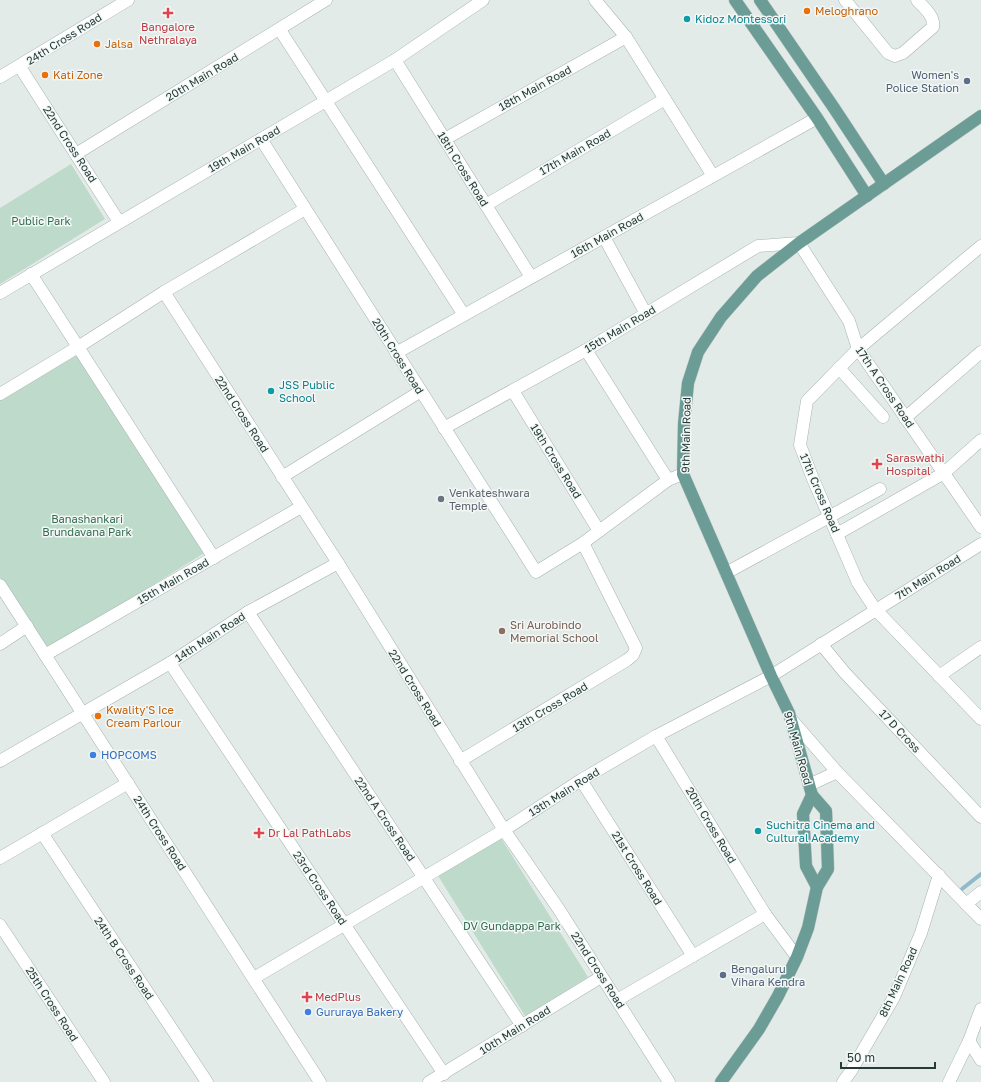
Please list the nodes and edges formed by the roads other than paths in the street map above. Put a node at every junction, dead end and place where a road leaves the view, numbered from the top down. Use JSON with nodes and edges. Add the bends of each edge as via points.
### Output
{"nodes":[{"id":1,"x":128,"y":0,"type":"edge"},
{"id":2,"x":326,"y":0,"type":"edge"},
{"id":3,"x":484,"y":0,"type":"edge"},
{"id":4,"x":595,"y":0,"type":"edge"},
{"id":5,"x":735,"y":0,"type":"edge"},
{"id":6,"x":760,"y":0,"type":"edge"},
{"id":7,"x":845,"y":0,"type":"edge"},
{"id":8,"x":917,"y":0,"type":"edge"},
{"id":9,"x":280,"y":30,"type":"junction"},
{"id":10,"x":626,"y":37,"type":"junction"},
{"id":11,"x":395,"y":60,"type":"junction"},
{"id":12,"x":20,"y":66,"type":"junction"},
{"id":13,"x":0,"y":77,"type":"edge"},
{"id":14,"x":665,"y":99,"type":"junction"},
{"id":15,"x":327,"y":101,"type":"junction"},
{"id":16,"x":981,"y":116,"type":"edge"},
{"id":17,"x":817,"y":118,"type":"junction"},
{"id":18,"x":261,"y":139,"type":"junction"},
{"id":19,"x":445,"y":139,"type":"junction"},
{"id":20,"x":76,"y":154,"type":"junction"},
{"id":21,"x":713,"y":176,"type":"junction"},
{"id":22,"x":884,"y":184,"type":"junction"},
{"id":23,"x":867,"y":196,"type":"junction"},
{"id":24,"x":486,"y":205,"type":"junction"},
{"id":25,"x":305,"y":209,"type":"junction"},
{"id":26,"x":119,"y":222,"type":"junction"},
{"id":27,"x":604,"y":237,"type":"junction"},
{"id":28,"x":799,"y":243,"type":"junction"},
{"id":29,"x":981,"y":246,"type":"edge"},
{"id":30,"x":31,"y":274,"type":"junction"},
{"id":31,"x":531,"y":277,"type":"junction"},
{"id":32,"x":164,"y":292,"type":"junction"},
{"id":33,"x":0,"y":293,"type":"edge"},
{"id":34,"x":646,"y":314,"type":"junction"},
{"id":35,"x":464,"y":315,"type":"junction"},
{"id":36,"x":78,"y":347,"type":"junction"},
{"id":37,"x":586,"y":350,"type":"junction"},
{"id":38,"x":858,"y":350,"type":"junction"},
{"id":39,"x":981,"y":352,"type":"edge"},
{"id":40,"x":396,"y":353,"type":"junction"},
{"id":41,"x":840,"y":368,"type":"junction"},
{"id":42,"x":513,"y":390,"type":"junction"},
{"id":43,"x":421,"y":391,"type":"junction"},
{"id":44,"x":0,"y":394,"type":"edge"},
{"id":45,"x":883,"y":417,"type":"dead end"},
{"id":46,"x":905,"y":418,"type":"junction"},
{"id":47,"x":444,"y":428,"type":"junction"},
{"id":48,"x":981,"y":440,"type":"edge"},
{"id":49,"x":944,"y":473,"type":"junction"},
{"id":50,"x":683,"y":474,"type":"junction"},
{"id":51,"x":282,"y":477,"type":"junction"},
{"id":52,"x":668,"y":480,"type":"junction"},
{"id":53,"x":880,"y":489,"type":"dead end"},
{"id":54,"x":301,"y":507,"type":"junction"},
{"id":55,"x":829,"y":517,"type":"junction"},
{"id":56,"x":981,"y":527,"type":"edge"},
{"id":57,"x":599,"y":531,"type":"junction"},
{"id":58,"x":837,"y":534,"type":"junction"},
{"id":59,"x":583,"y":543,"type":"junction"},
{"id":60,"x":981,"y":544,"type":"edge"},
{"id":61,"x":214,"y":558,"type":"junction"},
{"id":62,"x":338,"y":563,"type":"junction"},
{"id":63,"x":726,"y":573,"type":"junction"},
{"id":64,"x":0,"y":585,"type":"edge"},
{"id":65,"x":875,"y":609,"type":"junction"},
{"id":66,"x":248,"y":612,"type":"junction"},
{"id":67,"x":27,"y":626,"type":"junction"},
{"id":68,"x":0,"y":644,"type":"edge"},
{"id":69,"x":821,"y":644,"type":"junction"},
{"id":70,"x":980,"y":650,"type":"edge"},
{"id":71,"x":45,"y":655,"type":"junction"},
{"id":72,"x":170,"y":663,"type":"junction"},
{"id":73,"x":771,"y":676,"type":"junction"},
{"id":74,"x":940,"y":676,"type":"junction"},
{"id":75,"x":83,"y":713,"type":"junction"},
{"id":76,"x":791,"y":719,"type":"junction"},
{"id":77,"x":981,"y":719,"type":"edge"},
{"id":78,"x":656,"y":736,"type":"junction"},
{"id":79,"x":0,"y":761,"type":"edge"},
{"id":80,"x":460,"y":761,"type":"junction"},
{"id":81,"x":837,"y":772,"type":"junction"},
{"id":82,"x":581,"y":780,"type":"junction"},
{"id":83,"x":128,"y":783,"type":"junction"},
{"id":84,"x":810,"y":790,"type":"junction"},
{"id":85,"x":981,"y":817,"type":"edge"},
{"id":86,"x":504,"y":830,"type":"junction"},
{"id":87,"x":42,"y":833,"type":"junction"},
{"id":88,"x":0,"y":858,"type":"edge"},
{"id":89,"x":939,"y":875,"type":"junction"},
{"id":90,"x":424,"y":876,"type":"junction"},
{"id":91,"x":817,"y":887,"type":"junction"},
{"id":92,"x":981,"y":892,"type":"edge"},
{"id":93,"x":966,"y":904,"type":"junction"},
{"id":94,"x":765,"y":914,"type":"junction"},
{"id":95,"x":981,"y":919,"type":"edge"},
{"id":96,"x":0,"y":925,"type":"edge"},
{"id":97,"x":345,"y":925,"type":"junction"},
{"id":98,"x":693,"y":956,"type":"junction"},
{"id":99,"x":797,"y":957,"type":"junction"},
{"id":100,"x":602,"y":977,"type":"junction"},
{"id":101,"x":254,"y":978,"type":"junction"},
{"id":102,"x":617,"y":1000,"type":"junction"},
{"id":103,"x":981,"y":1009,"type":"edge"},
{"id":104,"x":522,"y":1026,"type":"junction"},
{"id":105,"x":968,"y":1041,"type":"junction"},
{"id":106,"x":981,"y":1060,"type":"edge"},
{"id":107,"x":444,"y":1074,"type":"junction"},
{"id":108,"x":104,"y":1082,"type":"edge"},
{"id":109,"x":207,"y":1082,"type":"edge"},
{"id":110,"x":320,"y":1082,"type":"edge"},
{"id":111,"x":429,"y":1082,"type":"edge"},
{"id":112,"x":669,"y":1082,"type":"edge"},
{"id":113,"x":721,"y":1082,"type":"edge"},
{"id":114,"x":843,"y":1082,"type":"edge"},
{"id":115,"x":949,"y":1082,"type":"edge"}],
"edges":[{"from":1,"to":12,"type":"street","name":"24th Cross Road"},
{"from":2,"to":9,"type":"street","name":"20th Main Road"},
{"from":3,"to":11,"type":"street","name":"19th Main Road"},
{"from":4,"to":10,"type":"street"},
{"from":5,"to":17,"type":"main road"},
{"from":6,"to":22,"type":"main road"},
{"from":7,"to":8,"type":"street","via":[[888,53],[895,56],[903,53],[933,27],[932,18]]},
{"from":9,"to":15,"type":"street"},
{"from":9,"to":20,"type":"street","name":"20th Main Road"},
{"from":10,"to":14,"type":"street"},
{"from":10,"to":19,"type":"street","name":"18th Main Road"},
{"from":11,"to":15,"type":"street","name":"19th Main Road"},
{"from":11,"to":19,"type":"street","name":"18th Cross Road"},
{"from":12,"to":13,"type":"street","name":"24th Cross Road"},
{"from":12,"to":20,"type":"street","name":"22nd Cross Road"},
{"from":14,"to":21,"type":"street"},
{"from":14,"to":24,"type":"street","name":"17th Main Road"},
{"from":15,"to":18,"type":"street","name":"19th Main Road"},
{"from":15,"to":35,"type":"street"},
{"from":16,"to":22,"type":"main road","name":"9th Main Road"},
{"from":17,"to":21,"type":"street","name":"16th Main Road"},
{"from":17,"to":23,"type":"main road"},
{"from":18,"to":25,"type":"street","name":"20th Cross Road"},
{"from":18,"to":26,"type":"street","name":"19th Main Road"},
{"from":19,"to":24,"type":"street","name":"18th Cross Road"},
{"from":20,"to":26,"type":"street","name":"22nd Cross Road"},
{"from":21,"to":27,"type":"street","name":"16th Main Road"},
{"from":22,"to":23,"type":"main road","name":"9th Main Road"},
{"from":23,"to":28,"type":"main road","name":"9th Main Road"},
{"from":24,"to":31,"type":"street","name":"18th Cross Road"},
{"from":25,"to":32,"type":"street"},
{"from":25,"to":40,"type":"street","name":"20th Cross Road"},
{"from":26,"to":30,"type":"street","name":"19th Main Road"},
{"from":27,"to":31,"type":"street","name":"16th Main Road"},
{"from":27,"to":34,"type":"street"},
{"from":28,"to":34,"type":"street","name":"15th Main Road","via":[[758,246]]},
{"from":28,"to":38,"type":"street","name":"17th A Cross Road","via":[[849,321]]},
{"from":28,"to":50,"type":"main road","name":"9th Main Road","via":[[757,276],[721,317],[698,352],[688,383]]},
{"from":29,"to":38,"type":"street","name":"17th Cross Road"},
{"from":30,"to":33,"type":"street","name":"19th Main Road"},
{"from":30,"to":36,"type":"street"},
{"from":31,"to":35,"type":"street","name":"16th Main Road"},
{"from":32,"to":36,"type":"street"},
{"from":32,"to":51,"type":"street","name":"22nd Cross Road"},
{"from":34,"to":37,"type":"street","name":"15th Main Road"},
{"from":35,"to":40,"type":"street","name":"16th Main Road"},
{"from":36,"to":44,"type":"street"},
{"from":36,"to":61,"type":"street"},
{"from":37,"to":42,"type":"street","name":"15th Main Road"},
{"from":37,"to":52,"type":"street"},
{"from":38,"to":41,"type":"street","name":"17th Cross Road"},
{"from":38,"to":46,"type":"street","name":"17th A Cross Road"},
{"from":39,"to":46,"type":"street"},
{"from":40,"to":43,"type":"street","name":"20th Cross Road"},
{"from":41,"to":45,"type":"street"},
{"from":41,"to":55,"type":"street","name":"17th Cross Road","via":[[807,401],[800,445]]},
{"from":42,"to":47,"type":"street","name":"15th Main Road"},
{"from":42,"to":57,"type":"street","name":"19th Cross Road"},
{"from":43,"to":47,"type":"street","name":"20th Cross Road"},
{"from":43,"to":51,"type":"street"},
{"from":46,"to":49,"type":"street","name":"17th A Cross Road"},
{"from":47,"to":59,"type":"street","name":"20th Cross Road","via":[[536,572]]},
{"from":48,"to":49,"type":"street"},
{"from":49,"to":56,"type":"street","name":"17th A Cross Road"},
{"from":49,"to":58,"type":"street"},
{"from":50,"to":52,"type":"street"},
{"from":50,"to":63,"type":"main road","name":"9th Main Road"},
{"from":51,"to":54,"type":"street","name":"22nd Cross Road"},
{"from":52,"to":57,"type":"street"},
{"from":53,"to":55,"type":"street"},
{"from":54,"to":61,"type":"street","name":"15th Main Road"},
{"from":54,"to":62,"type":"street","name":"22nd Cross Road"},
{"from":55,"to":58,"type":"street","name":"17th Cross Road"},
{"from":55,"to":63,"type":"street"},
{"from":57,"to":59,"type":"street"},
{"from":58,"to":65,"type":"street","name":"17th Cross Road","via":[[858,583]]},
{"from":59,"to":80,"type":"street","name":"13th Cross Road","via":[[636,648],[633,655]]},
{"from":60,"to":65,"type":"street","name":"7th Main Road"},
{"from":61,"to":71,"type":"street","name":"15th Main Road"},
{"from":62,"to":66,"type":"street","name":"14th Main Road"},
{"from":62,"to":80,"type":"street","name":"22nd Cross Road"},
{"from":63,"to":73,"type":"main road","name":"9th Main Road"},
{"from":64,"to":67,"type":"street","name":"24th Cross Road"},
{"from":65,"to":69,"type":"street","name":"13th Main Road"},
{"from":65,"to":74,"type":"street","name":"17th Cross Road"},
{"from":66,"to":72,"type":"street","name":"14th Main Road"},
{"from":66,"to":90,"type":"street","name":"22nd A Cross Road"},
{"from":67,"to":68,"type":"street"},
{"from":67,"to":71,"type":"street","name":"24th Cross Road"},
{"from":69,"to":73,"type":"street","name":"13th Main Road"},
{"from":69,"to":85,"type":"street","name":"17 D Cross","via":[[845,673]]},
{"from":70,"to":74,"type":"street"},
{"from":71,"to":75,"type":"street","name":"24th Cross Road"},
{"from":72,"to":75,"type":"street","name":"14th Main Road"},
{"from":72,"to":97,"type":"street","name":"23rd Cross Road"},
{"from":73,"to":76,"type":"main road","name":"9th Main Road"},
{"from":73,"to":78,"type":"street","name":"13th Main Road"},
{"from":74,"to":77,"type":"street","name":"17th Cross Road"},
{"from":75,"to":79,"type":"street"},
{"from":75,"to":83,"type":"street","name":"24th Cross Road"},
{"from":76,"to":81,"type":"street"},
{"from":76,"to":84,"type":"main road","name":"9th Main Road"},
{"from":78,"to":82,"type":"street","name":"13th Main Road"},
{"from":78,"to":94,"type":"street","name":"20th Cross Road"},
{"from":80,"to":86,"type":"street","name":"22nd Cross Road"},
{"from":81,"to":84,"type":"street"},
{"from":81,"to":89,"type":"street"},
{"from":82,"to":86,"type":"street","name":"13th Main Road"},
{"from":82,"to":98,"type":"street","name":"21st Cross Road"},
{"from":83,"to":87,"type":"street"},
{"from":83,"to":101,"type":"street","name":"24th Cross Road"},
{"from":84,"to":91,"type":"main road","name":"9th Main Road","via":[[804,814],[806,866]]},
{"from":84,"to":91,"type":"main road","name":"9th Main Road","via":[[826,811],[828,869]]},
{"from":86,"to":90,"type":"street","name":"13th Main Road"},
{"from":86,"to":100,"type":"street","name":"22nd Cross Road"},
{"from":87,"to":88,"type":"street"},
{"from":87,"to":109,"type":"street","name":"24th B Cross Road"},
{"from":89,"to":93,"type":"street"},
{"from":89,"to":114,"type":"street","name":"8th Main Road","via":[[921,933],[894,997]]},
{"from":90,"to":97,"type":"street","name":"13th Main Road"},
{"from":90,"to":104,"type":"street","name":"22nd A Cross Road"},
{"from":91,"to":99,"type":"main road","name":"9th Main Road","via":[[808,928]]},
{"from":92,"to":93,"type":"street"},
{"from":93,"to":95,"type":"street"},
{"from":94,"to":98,"type":"street"},
{"from":94,"to":99,"type":"street","name":"20th Cross Road"},
{"from":96,"to":108,"type":"street","name":"25th Cross Road"},
{"from":97,"to":101,"type":"street","name":"13th Main Road"},
{"from":97,"to":107,"type":"street","name":"23rd Cross Road"},
{"from":98,"to":102,"type":"street"},
{"from":99,"to":113,"type":"main road","name":"9th Main Road","via":[[760,1029]]},
{"from":100,"to":102,"type":"street","name":"22nd Cross Road"},
{"from":100,"to":104,"type":"street","name":"10th Main Road"},
{"from":101,"to":110,"type":"street","name":"24th Cross Road"},
{"from":102,"to":112,"type":"street","name":"22nd Cross Road"},
{"from":103,"to":105,"type":"street"},
{"from":104,"to":107,"type":"street","name":"10th Main Road"},
{"from":105,"to":106,"type":"street"},
{"from":105,"to":115,"type":"street"},
{"from":107,"to":111,"type":"street","name":"10th Main Road"}]}
